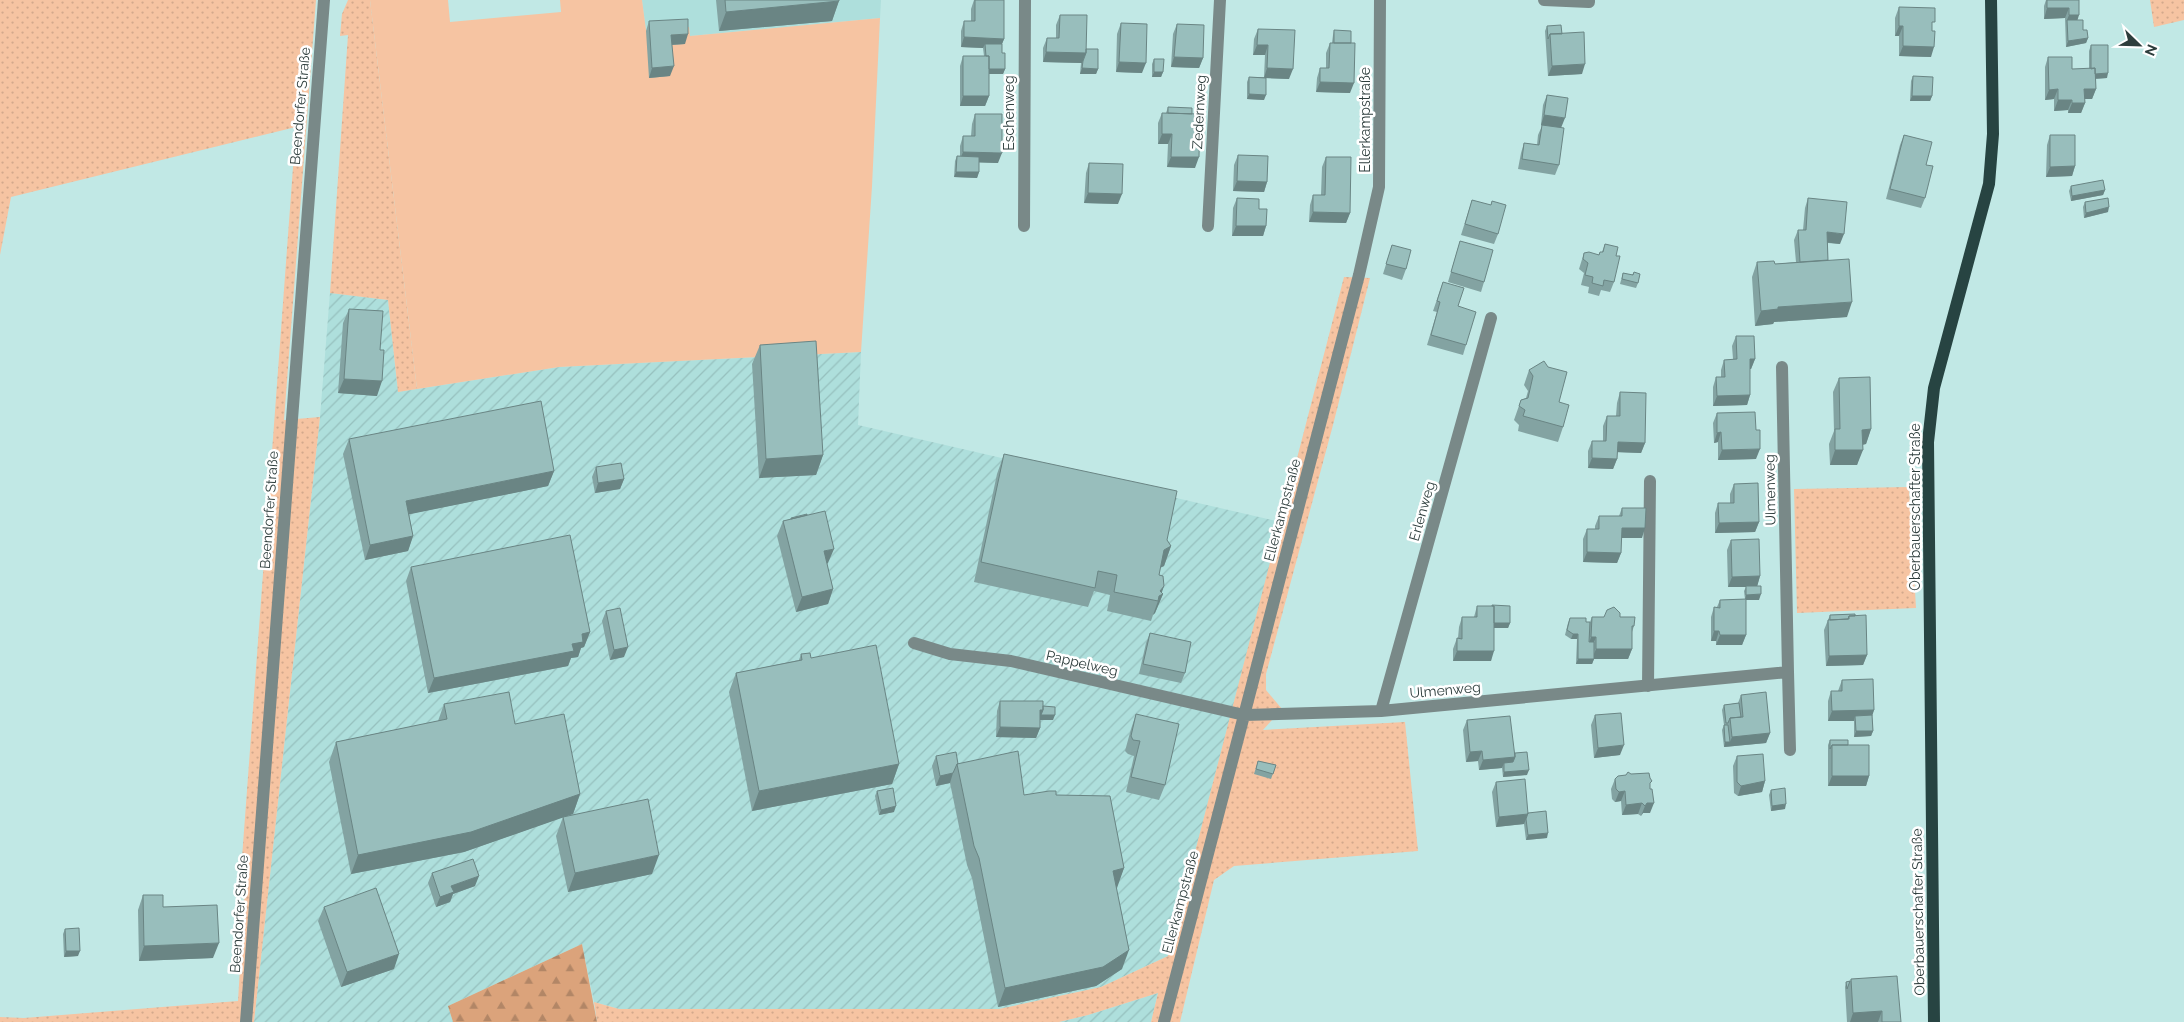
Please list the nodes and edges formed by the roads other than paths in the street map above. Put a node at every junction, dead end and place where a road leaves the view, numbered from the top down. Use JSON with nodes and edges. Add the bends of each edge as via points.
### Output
{"nodes":[{"id":1,"x":324,"y":0,"type":"edge"},
{"id":2,"x":1024,"y":0,"type":"edge"},
{"id":3,"x":1220,"y":0,"type":"edge"},
{"id":4,"x":1380,"y":0,"type":"edge"},
{"id":5,"x":1544,"y":0,"type":"edge"},
{"id":6,"x":1589,"y":0,"type":"edge"},
{"id":7,"x":1992,"y":0,"type":"edge"},
{"id":8,"x":1024,"y":226,"type":"dead end"},
{"id":9,"x":1208,"y":226,"type":"dead end"},
{"id":10,"x":1491,"y":318,"type":"dead end"},
{"id":11,"x":1782,"y":367,"type":"dead end"},
{"id":12,"x":1650,"y":481,"type":"dead end"},
{"id":13,"x":914,"y":643,"type":"dead end"},
{"id":14,"x":1788,"y":672,"type":"junction"},
{"id":15,"x":1648,"y":686,"type":"junction"},
{"id":16,"x":1381,"y":711,"type":"junction"},
{"id":17,"x":1244,"y":715,"type":"junction"},
{"id":18,"x":1790,"y":750,"type":"dead end"},
{"id":19,"x":246,"y":1022,"type":"edge"},
{"id":20,"x":1164,"y":1022,"type":"edge"},
{"id":21,"x":1934,"y":1022,"type":"edge"}],
"edges":[{"from":1,"to":19,"type":"street","name":"Beendorfer Straße"},
{"from":2,"to":8,"type":"street","name":"Eschenweg"},
{"from":3,"to":9,"type":"street","name":"Zedernweg"},
{"from":4,"to":17,"type":"street","name":"Ellerkampstraße","via":[[1380,187]]},
{"from":5,"to":6,"type":"street"},
{"from":7,"to":21,"type":"main road","name":"Oberbauerschafter Straße","via":[[1993,134],[1989,184],[1934,388],[1928,442]]},
{"from":10,"to":16,"type":"street","name":"Erlenweg"},
{"from":11,"to":14,"type":"street","name":"Ulmenweg"},
{"from":12,"to":15,"type":"street"},
{"from":13,"to":17,"type":"street","name":"Pappelweg","via":[[950,654],[1011,661]]},
{"from":14,"to":15,"type":"street","name":"Ulmenweg"},
{"from":14,"to":18,"type":"street","name":"Ulmenweg"},
{"from":15,"to":16,"type":"street","name":"Ulmenweg"},
{"from":16,"to":17,"type":"street","name":"Ulmenweg"},
{"from":17,"to":20,"type":"street","name":"Ellerkampstraße"}]}
